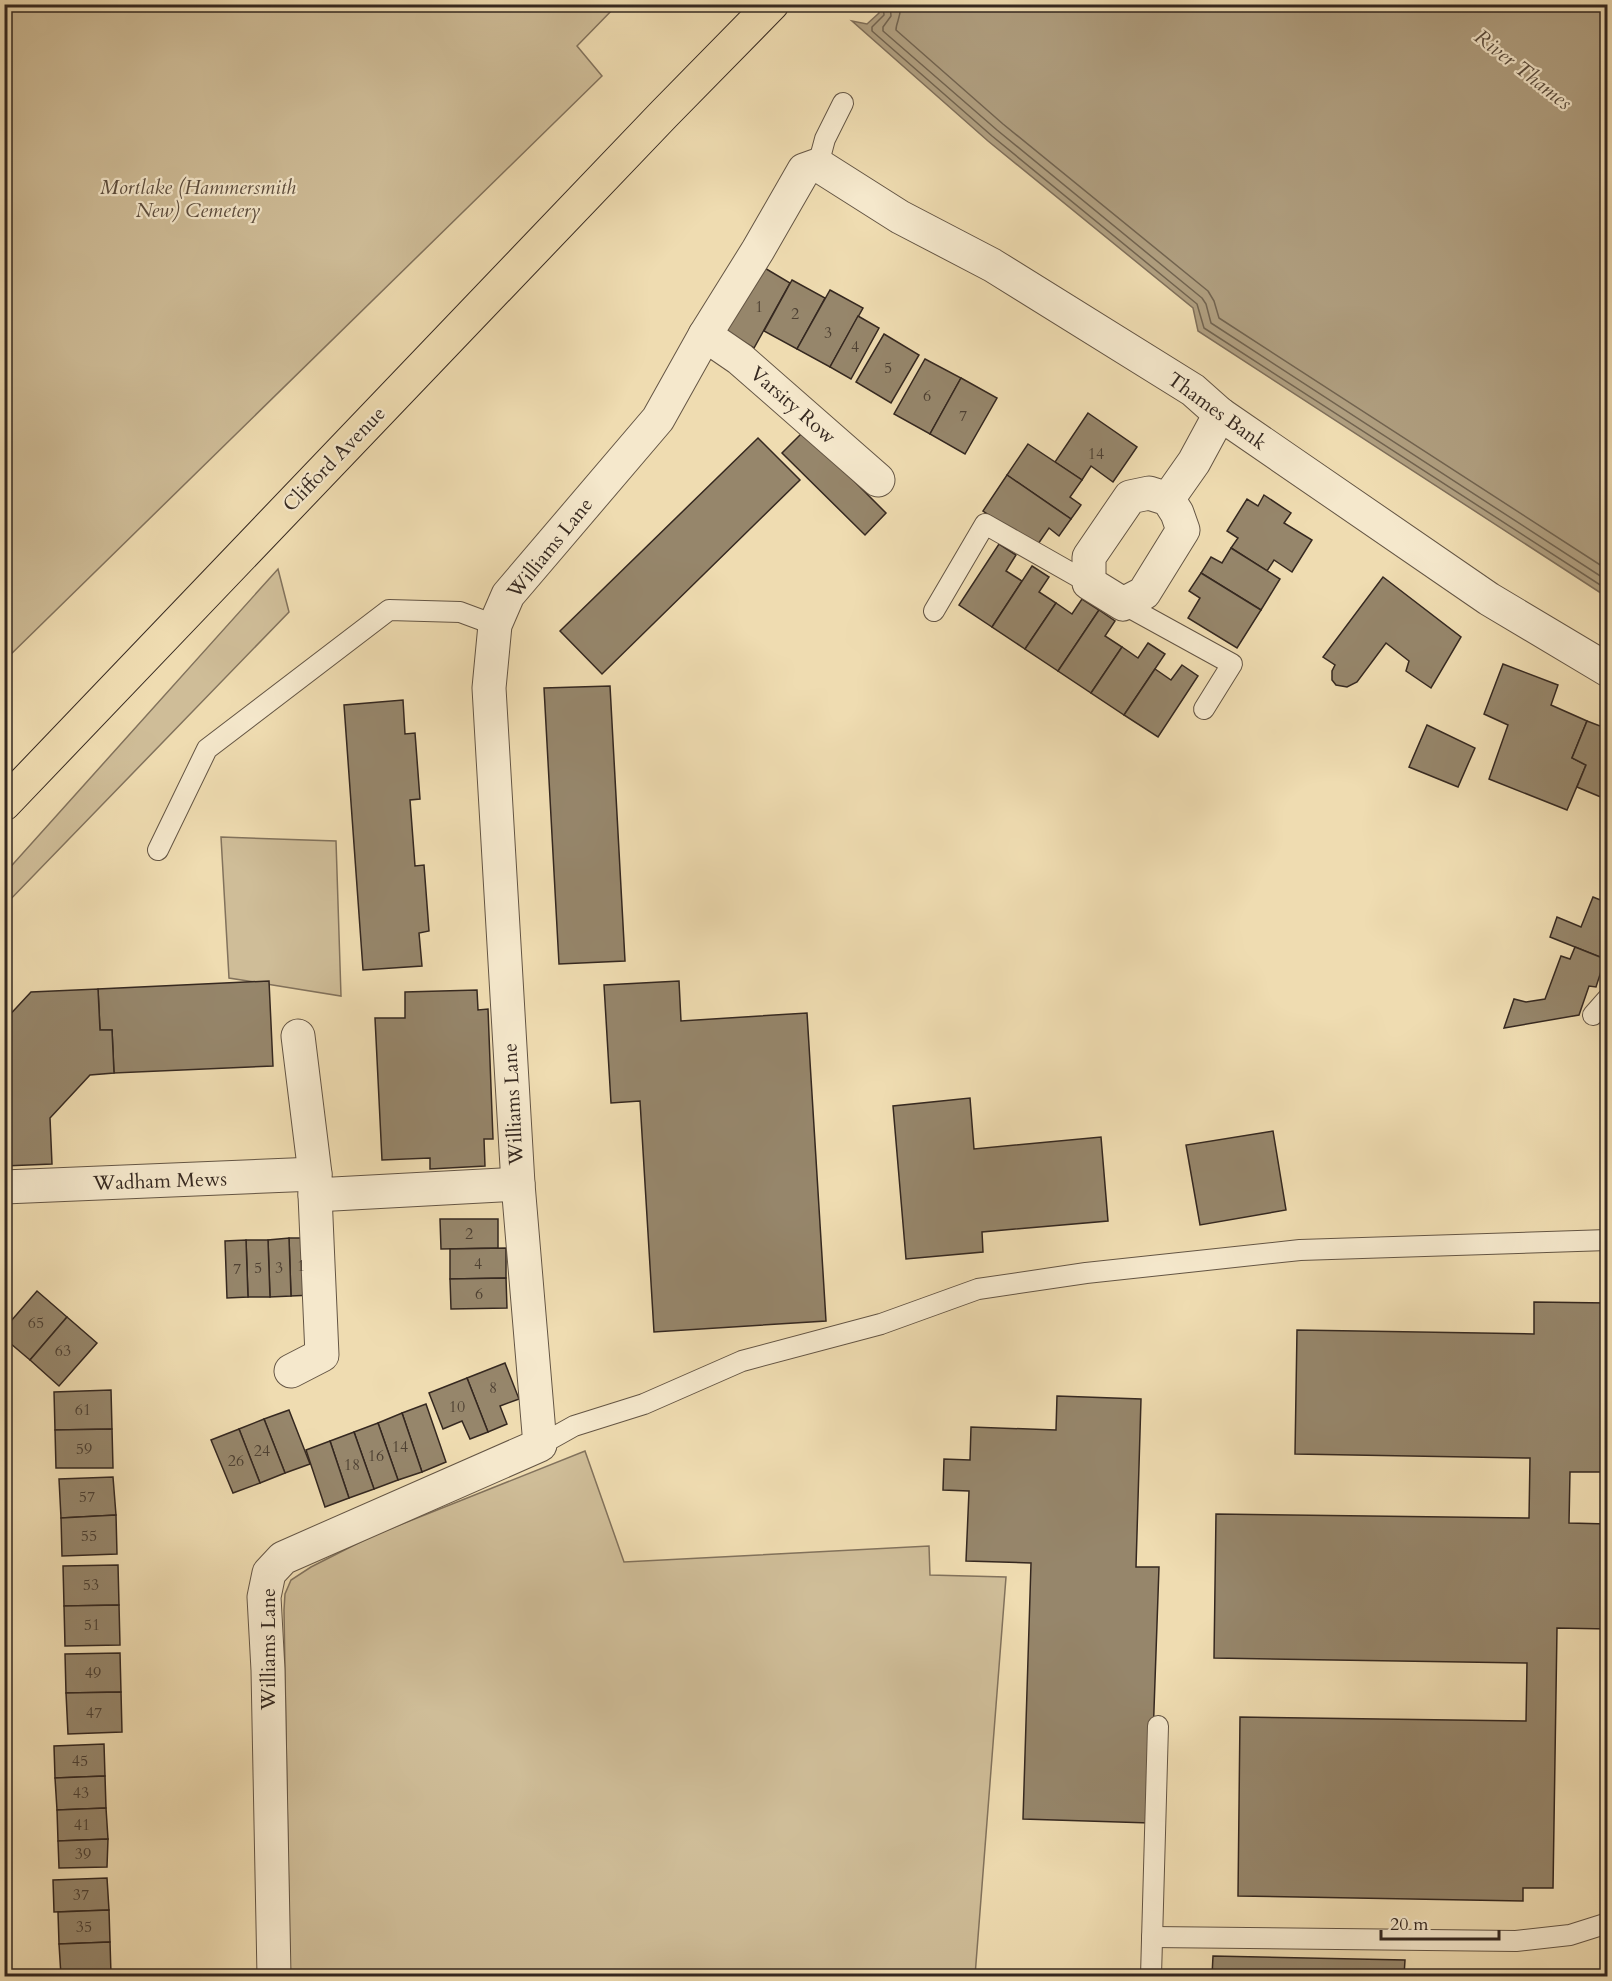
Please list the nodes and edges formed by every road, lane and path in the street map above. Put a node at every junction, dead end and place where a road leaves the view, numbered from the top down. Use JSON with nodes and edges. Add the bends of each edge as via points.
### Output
{"nodes":[{"id":1,"x":772,"y":4,"type":"edge"},
{"id":2,"x":843,"y":103,"type":"dead end"},
{"id":3,"x":818,"y":165,"type":"junction"},
{"id":4,"x":705,"y":335,"type":"junction"},
{"id":5,"x":1220,"y":414,"type":"junction"},
{"id":6,"x":878,"y":480,"type":"dead end"},
{"id":7,"x":1168,"y":499,"type":"junction"},
{"id":8,"x":1089,"y":583,"type":"junction"},
{"id":9,"x":1123,"y":604,"type":"junction"},
{"id":10,"x":934,"y":611,"type":"dead end"},
{"id":11,"x":495,"y":626,"type":"junction"},
{"id":12,"x":1608,"y":670,"type":"edge"},
{"id":13,"x":1204,"y":709,"type":"dead end"},
{"id":14,"x":4,"y":804,"type":"edge"},
{"id":15,"x":158,"y":850,"type":"dead end"},
{"id":16,"x":1608,"y":998,"type":"edge"},
{"id":17,"x":1593,"y":1015,"type":"dead end"},
{"id":18,"x":298,"y":1036,"type":"dead end"},
{"id":19,"x":518,"y":1184,"type":"junction"},
{"id":20,"x":315,"y":1185,"type":"junction"},
{"id":21,"x":4,"y":1187,"type":"edge"},
{"id":22,"x":1608,"y":1240,"type":"edge"},
{"id":23,"x":291,"y":1371,"type":"dead end"},
{"id":24,"x":540,"y":1445,"type":"junction"},
{"id":25,"x":1158,"y":1726,"type":"dead end"},
{"id":26,"x":1608,"y":1923,"type":"edge"},
{"id":27,"x":1152,"y":1936,"type":"junction"},
{"id":28,"x":274,"y":1977,"type":"edge"},
{"id":29,"x":1151,"y":1977,"type":"edge"}],
"edges":[{"from":1,"to":14,"type":"highway","name":"Clifford Avenue"},
{"from":2,"to":3,"type":"lane","via":[[825,139]]},
{"from":3,"to":4,"type":"street","name":"Williams Lane","via":[[804,170]]},
{"from":3,"to":5,"type":"street","name":"Thames Bank","via":[[900,217],[992,265],[1193,390]]},
{"from":4,"to":6,"type":"street","name":"Varsity Row","via":[[740,359]]},
{"from":4,"to":11,"type":"street","name":"Williams Lane","via":[[657,419],[508,595]]},
{"from":5,"to":7,"type":"street"},
{"from":5,"to":12,"type":"street","name":"Thames Bank","via":[[1489,599]]},
{"from":7,"to":8,"type":"street","via":[[1149,493],[1130,497],[1089,557]]},
{"from":7,"to":9,"type":"street","via":[[1183,530],[1144,593]]},
{"from":8,"to":9,"type":"street"},
{"from":8,"to":10,"type":"lane","via":[[985,524]]},
{"from":9,"to":13,"type":"lane","via":[[1232,664]]},
{"from":11,"to":15,"type":"lane","via":[[460,612],[389,610],[207,749]]},
{"from":11,"to":19,"type":"street","name":"Williams Lane","via":[[489,688]]},
{"from":16,"to":17,"type":"lane"},
{"from":18,"to":20,"type":"street"},
{"from":19,"to":20,"type":"street","name":"Wadham Mews"},
{"from":19,"to":24,"type":"street","name":"Williams Lane"},
{"from":20,"to":21,"type":"street","name":"Wadham Mews"},
{"from":20,"to":23,"type":"street","via":[[322,1355]]},
{"from":22,"to":24,"type":"lane","via":[[1300,1250],[978,1289],[882,1324],[742,1361],[644,1404],[574,1426]]},
{"from":24,"to":28,"type":"street","name":"Williams Lane","via":[[283,1558],[268,1573],[264,1597]]},
{"from":25,"to":27,"type":"lane"},
{"from":26,"to":27,"type":"lane","via":[[1570,1935],[1516,1941]]},
{"from":27,"to":29,"type":"lane"}]}
